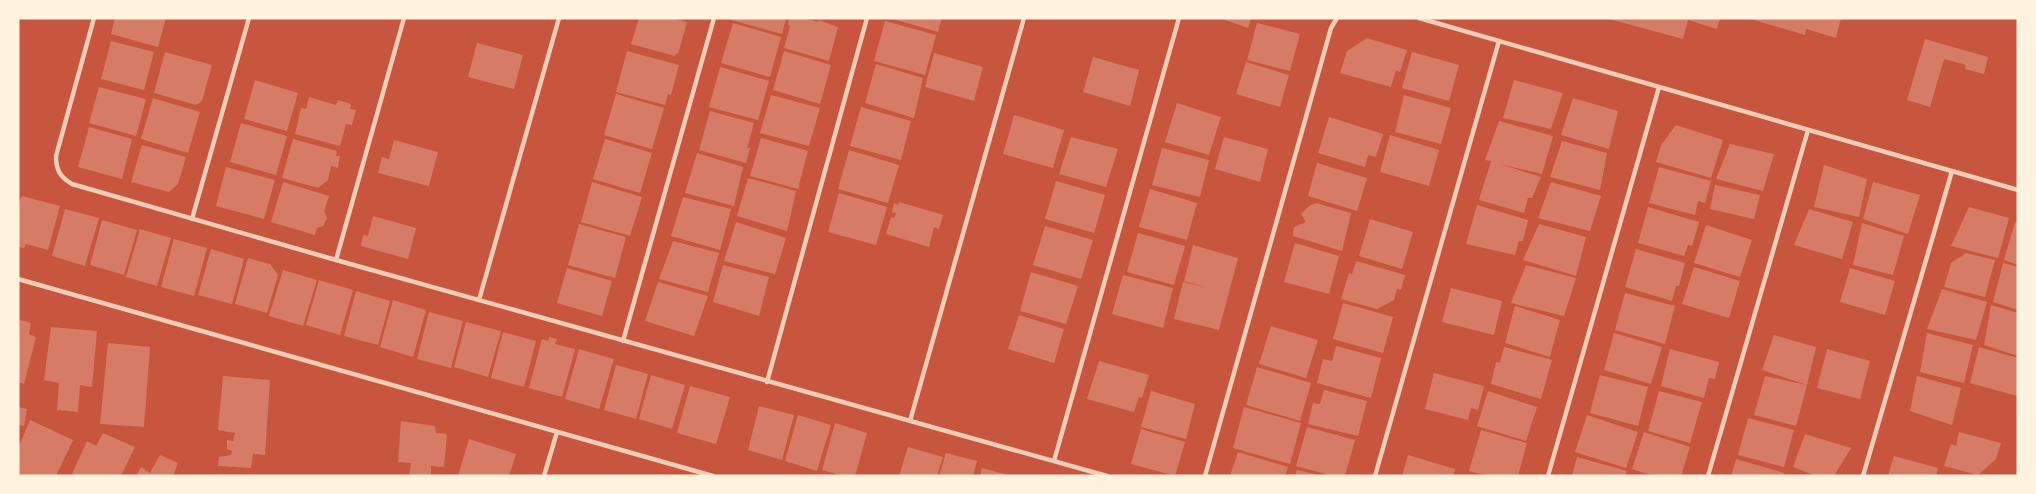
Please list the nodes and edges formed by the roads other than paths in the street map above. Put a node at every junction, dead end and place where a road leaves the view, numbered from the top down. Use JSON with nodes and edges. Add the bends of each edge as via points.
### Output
{"nodes":[{"id":1,"x":94,"y":18,"type":"edge"},
{"id":2,"x":249,"y":18,"type":"edge"},
{"id":3,"x":404,"y":18,"type":"edge"},
{"id":4,"x":559,"y":18,"type":"edge"},
{"id":5,"x":714,"y":18,"type":"edge"},
{"id":6,"x":867,"y":18,"type":"edge"},
{"id":7,"x":1024,"y":18,"type":"edge"},
{"id":8,"x":1179,"y":18,"type":"edge"},
{"id":9,"x":1337,"y":18,"type":"edge"},
{"id":10,"x":1419,"y":18,"type":"edge"},
{"id":11,"x":1499,"y":41,"type":"junction"},
{"id":12,"x":1659,"y":87,"type":"junction"},
{"id":13,"x":1808,"y":130,"type":"junction"},
{"id":14,"x":1952,"y":171,"type":"junction"},
{"id":15,"x":2018,"y":190,"type":"edge"},
{"id":16,"x":192,"y":219,"type":"junction"},
{"id":17,"x":336,"y":260,"type":"junction"},
{"id":18,"x":18,"y":279,"type":"edge"},
{"id":19,"x":479,"y":300,"type":"junction"},
{"id":20,"x":623,"y":341,"type":"junction"},
{"id":21,"x":767,"y":382,"type":"junction"},
{"id":22,"x":910,"y":422,"type":"junction"},
{"id":23,"x":557,"y":432,"type":"junction"},
{"id":24,"x":1054,"y":461,"type":"junction"},
{"id":25,"x":544,"y":476,"type":"edge"},
{"id":26,"x":713,"y":476,"type":"edge"},
{"id":27,"x":1107,"y":476,"type":"edge"},
{"id":28,"x":1205,"y":476,"type":"edge"},
{"id":29,"x":1375,"y":476,"type":"edge"},
{"id":30,"x":1548,"y":476,"type":"edge"},
{"id":31,"x":1708,"y":476,"type":"edge"},
{"id":32,"x":1863,"y":476,"type":"edge"}],
"edges":[{"from":1,"to":16,"type":"lane","via":[[57,148],[59,174],[80,188]]},
{"from":2,"to":16,"type":"lane"},
{"from":3,"to":17,"type":"lane"},
{"from":4,"to":19,"type":"lane"},
{"from":5,"to":20,"type":"lane"},
{"from":6,"to":21,"type":"lane"},
{"from":7,"to":22,"type":"lane"},
{"from":8,"to":24,"type":"lane"},
{"from":9,"to":28,"type":"lane"},
{"from":10,"to":11,"type":"lane"},
{"from":11,"to":12,"type":"lane"},
{"from":11,"to":29,"type":"lane"},
{"from":12,"to":13,"type":"lane"},
{"from":12,"to":30,"type":"lane"},
{"from":13,"to":14,"type":"lane"},
{"from":13,"to":31,"type":"lane"},
{"from":14,"to":15,"type":"lane"},
{"from":14,"to":32,"type":"lane"},
{"from":16,"to":17,"type":"lane"},
{"from":17,"to":19,"type":"lane"},
{"from":18,"to":23,"type":"lane"},
{"from":19,"to":20,"type":"lane"},
{"from":20,"to":21,"type":"lane"},
{"from":21,"to":22,"type":"lane"},
{"from":22,"to":24,"type":"lane"},
{"from":23,"to":25,"type":"lane"},
{"from":23,"to":26,"type":"lane"},
{"from":24,"to":27,"type":"lane"}]}
